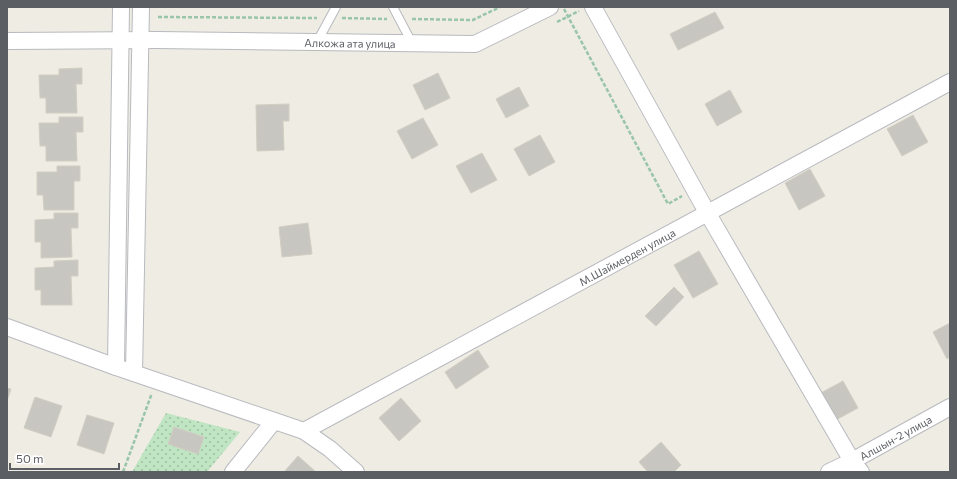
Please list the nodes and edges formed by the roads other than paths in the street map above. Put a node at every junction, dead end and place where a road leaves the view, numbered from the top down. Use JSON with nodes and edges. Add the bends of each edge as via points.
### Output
{"nodes":[{"id":1,"x":121,"y":7,"type":"edge"},
{"id":2,"x":141,"y":7,"type":"edge"},
{"id":3,"x":336,"y":7,"type":"edge"},
{"id":4,"x":393,"y":7,"type":"edge"},
{"id":5,"x":550,"y":7,"type":"edge"},
{"id":6,"x":593,"y":7,"type":"edge"},
{"id":7,"x":120,"y":40,"type":"junction"},
{"id":8,"x":141,"y":40,"type":"junction"},
{"id":9,"x":7,"y":41,"type":"edge"},
{"id":10,"x":317,"y":42,"type":"junction"},
{"id":11,"x":412,"y":43,"type":"junction"},
{"id":12,"x":950,"y":82,"type":"edge"},
{"id":13,"x":708,"y":214,"type":"junction"},
{"id":14,"x":7,"y":327,"type":"edge"},
{"id":15,"x":116,"y":367,"type":"junction"},
{"id":16,"x":134,"y":373,"type":"junction"},
{"id":17,"x":950,"y":407,"type":"edge"},
{"id":18,"x":274,"y":421,"type":"junction"},
{"id":19,"x":304,"y":431,"type":"junction"},
{"id":20,"x":853,"y":468,"type":"edge"},
{"id":21,"x":233,"y":472,"type":"edge"},
{"id":22,"x":356,"y":472,"type":"edge"},
{"id":23,"x":829,"y":472,"type":"edge"}],
"edges":[{"from":1,"to":7,"type":"street"},
{"from":2,"to":8,"type":"street"},
{"from":3,"to":10,"type":"lane"},
{"from":4,"to":11,"type":"lane"},
{"from":5,"to":11,"type":"street","name":"Алкожа ата улица","via":[[474,44]]},
{"from":6,"to":13,"type":"street"},
{"from":7,"to":8,"type":"street","name":"Алкожа ата улица"},
{"from":7,"to":9,"type":"street","name":"Алкожа ата улица"},
{"from":7,"to":15,"type":"street"},
{"from":8,"to":10,"type":"street","name":"Алкожа ата улица"},
{"from":8,"to":16,"type":"street"},
{"from":10,"to":11,"type":"street","name":"Алкожа ата улица"},
{"from":12,"to":13,"type":"street","name":"М.Шаймерден улица"},
{"from":13,"to":19,"type":"street","name":"М.Шаймерден улица"},
{"from":13,"to":20,"type":"street"},
{"from":14,"to":15,"type":"street"},
{"from":15,"to":16,"type":"street"},
{"from":16,"to":18,"type":"street"},
{"from":17,"to":20,"type":"street","name":"Алшын-2 улица"},
{"from":18,"to":19,"type":"street"},
{"from":18,"to":21,"type":"street"},
{"from":19,"to":22,"type":"street"},
{"from":20,"to":23,"type":"street","name":"Алшын-2 улица"}]}
